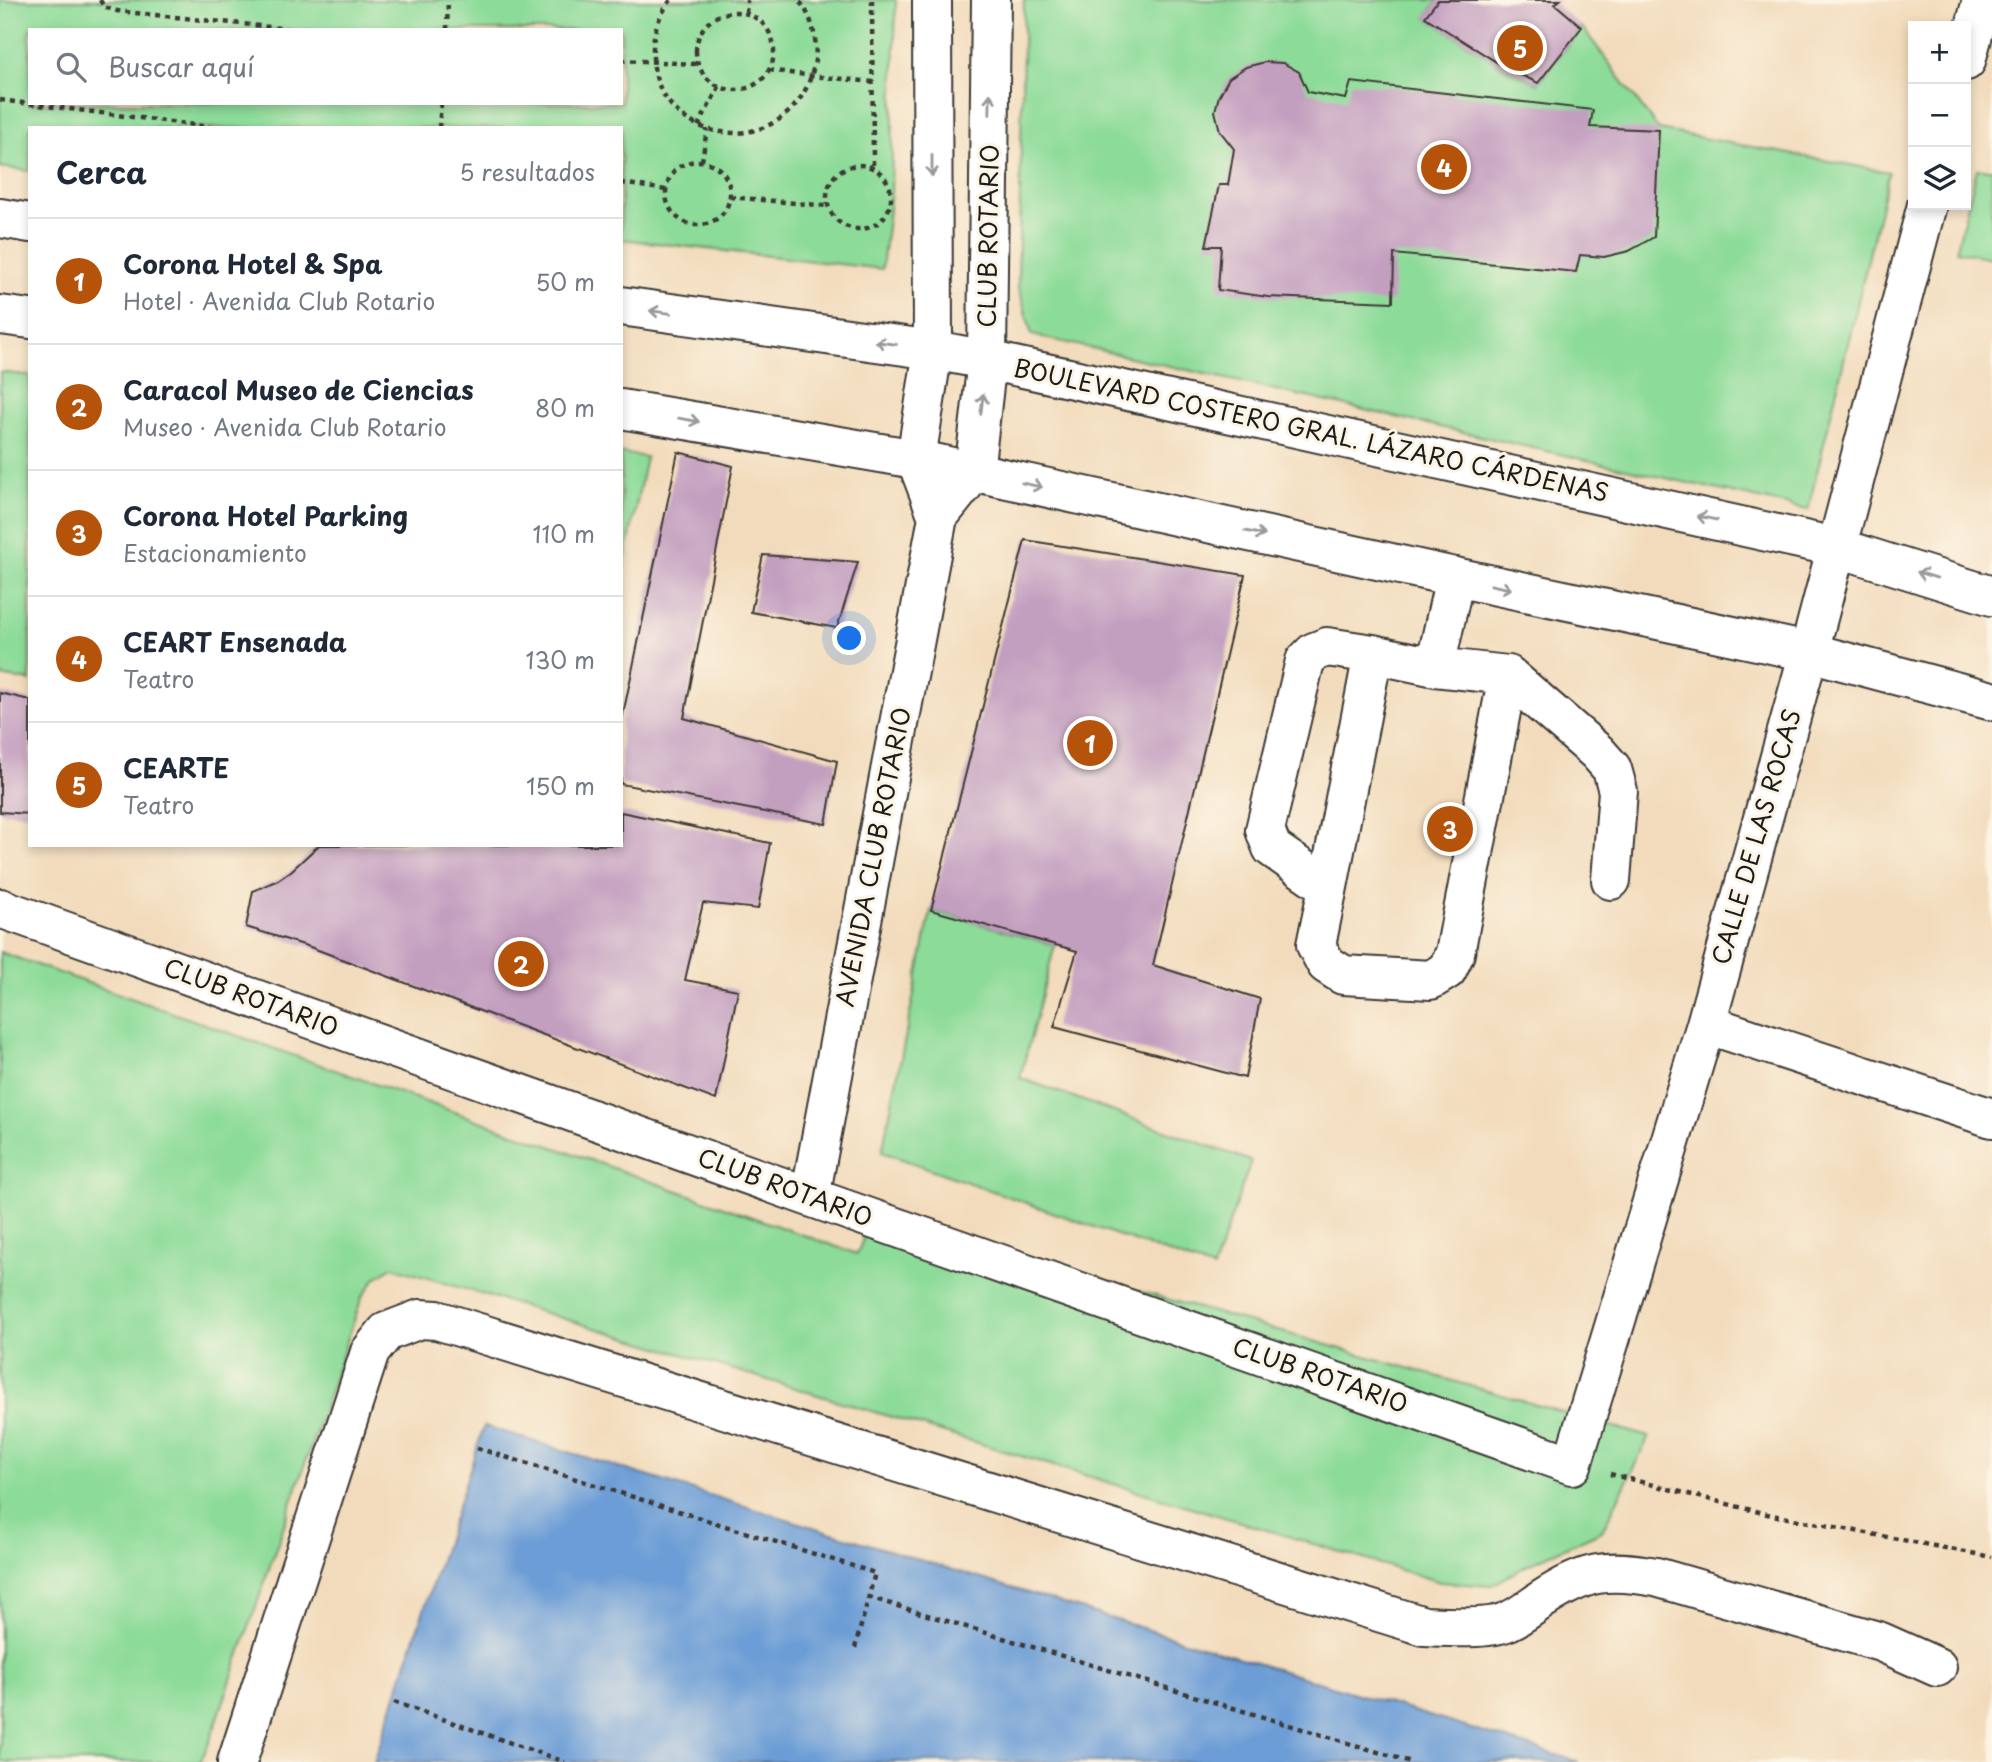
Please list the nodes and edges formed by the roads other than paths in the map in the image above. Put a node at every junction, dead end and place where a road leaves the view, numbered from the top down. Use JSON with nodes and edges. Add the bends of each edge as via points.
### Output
{"nodes":[{"id":1,"x":932,"y":0,"type":"edge"},
{"id":2,"x":991,"y":0,"type":"edge"},
{"id":3,"x":1982,"y":0,"type":"edge"},
{"id":4,"x":1971,"y":42,"type":"edge"},
{"id":5,"x":1926,"y":210,"type":"edge"},
{"id":6,"x":0,"y":218,"type":"edge"},
{"id":7,"x":28,"y":223,"type":"edge"},
{"id":8,"x":623,"y":306,"type":"edge"},
{"id":9,"x":0,"y":315,"type":"edge"},
{"id":10,"x":28,"y":319,"type":"edge"},
{"id":11,"x":933,"y":349,"type":"junction"},
{"id":12,"x":987,"y":360,"type":"junction"},
{"id":13,"x":623,"y":409,"type":"edge"},
{"id":14,"x":916,"y":459,"type":"junction"},
{"id":15,"x":974,"y":472,"type":"junction"},
{"id":16,"x":938,"y":517,"type":"junction"},
{"id":17,"x":1836,"y":547,"type":"junction"},
{"id":18,"x":1455,"y":577,"type":"junction"},
{"id":19,"x":1992,"y":596,"type":"edge"},
{"id":20,"x":1809,"y":652,"type":"junction"},
{"id":21,"x":1373,"y":653,"type":"junction"},
{"id":22,"x":1435,"y":667,"type":"junction"},
{"id":23,"x":1508,"y":675,"type":"junction"},
{"id":24,"x":1992,"y":701,"type":"edge"},
{"id":25,"x":1611,"y":880,"type":"dead end"},
{"id":26,"x":1328,"y":887,"type":"junction"},
{"id":27,"x":0,"y":908,"type":"edge"},
{"id":28,"x":1706,"y":1024,"type":"junction"},
{"id":29,"x":1992,"y":1118,"type":"edge"},
{"id":30,"x":810,"y":1197,"type":"junction"},
{"id":31,"x":1572,"y":1465,"type":"joint"},
{"id":32,"x":1937,"y":1667,"type":"dead end"},
{"id":33,"x":237,"y":1762,"type":"edge"}],
"edges":[{"from":1,"to":11,"type":"main road","one_way":true},
{"from":12,"to":2,"type":"main road","name":"CLUB ROTARIO","one_way":true},
{"from":3,"to":4,"type":"main road"},
{"from":5,"to":17,"type":"main road","name":"CALLE DE LAS ROCAS"},
{"from":6,"to":7,"type":"main road"},
{"from":11,"to":8,"type":"main road","name":"BOULEVARD COSTERO GRAL. LÁZARO CÁRDENAS","one_way":true},
{"from":9,"to":10,"type":"main road"},
{"from":11,"to":12,"type":"main road","name":"BOULEVARD COSTERO GRAL. LÁZARO CÁRDENAS"},
{"from":11,"to":14,"type":"main road"},
{"from":15,"to":12,"type":"main road","name":"CLUB ROTARIO","one_way":true},
{"from":17,"to":12,"type":"main road","name":"BOULEVARD COSTERO GRAL. LÁZARO CÁRDENAS","one_way":true},
{"from":13,"to":14,"type":"main road","one_way":true},
{"from":14,"to":15,"type":"main road"},
{"from":14,"to":16,"type":"main road"},
{"from":15,"to":16,"type":"main road","name":"AVENIDA CLUB ROTARIO"},
{"from":15,"to":18,"type":"main road","one_way":true},
{"from":16,"to":30,"type":"main road","name":"AVENIDA CLUB ROTARIO"},
{"from":19,"to":17,"type":"main road","name":"BOULEVARD COSTERO GRAL. LÁZARO CÁRDENAS","one_way":true},
{"from":17,"to":20,"type":"main road","name":"CALLE DE LAS ROCAS"},
{"from":18,"to":20,"type":"main road","one_way":true},
{"from":18,"to":22,"type":"main road"},
{"from":20,"to":24,"type":"main road"},
{"from":20,"to":28,"type":"main road","name":"CALLE DE LAS ROCAS"},
{"from":21,"to":22,"type":"main road"},
{"from":21,"to":26,"type":"main road"},
{"from":21,"to":26,"type":"main road","via":[[1327,647],[1305,661],[1265,830],[1272,848]]},
{"from":22,"to":23,"type":"main road"},
{"from":23,"to":25,"type":"main road","via":[[1612,769],[1618,791]]},
{"from":23,"to":26,"type":"main road","via":[[1455,953],[1447,970],[1431,980],[1342,975],[1326,964],[1316,945]]},
{"from":27,"to":30,"type":"main road","name":"CLUB ROTARIO"},
{"from":28,"to":29,"type":"main road"},
{"from":28,"to":31,"type":"main road","name":"CALLE DE LAS ROCAS"},
{"from":30,"to":31,"type":"main road","name":"CLUB ROTARIO"},
{"from":32,"to":33,"type":"main road","via":[[1836,1628],[1630,1572],[1595,1573],[1567,1584],[1505,1623],[1424,1626],[438,1320],[421,1319],[386,1332],[370,1352]]}]}
